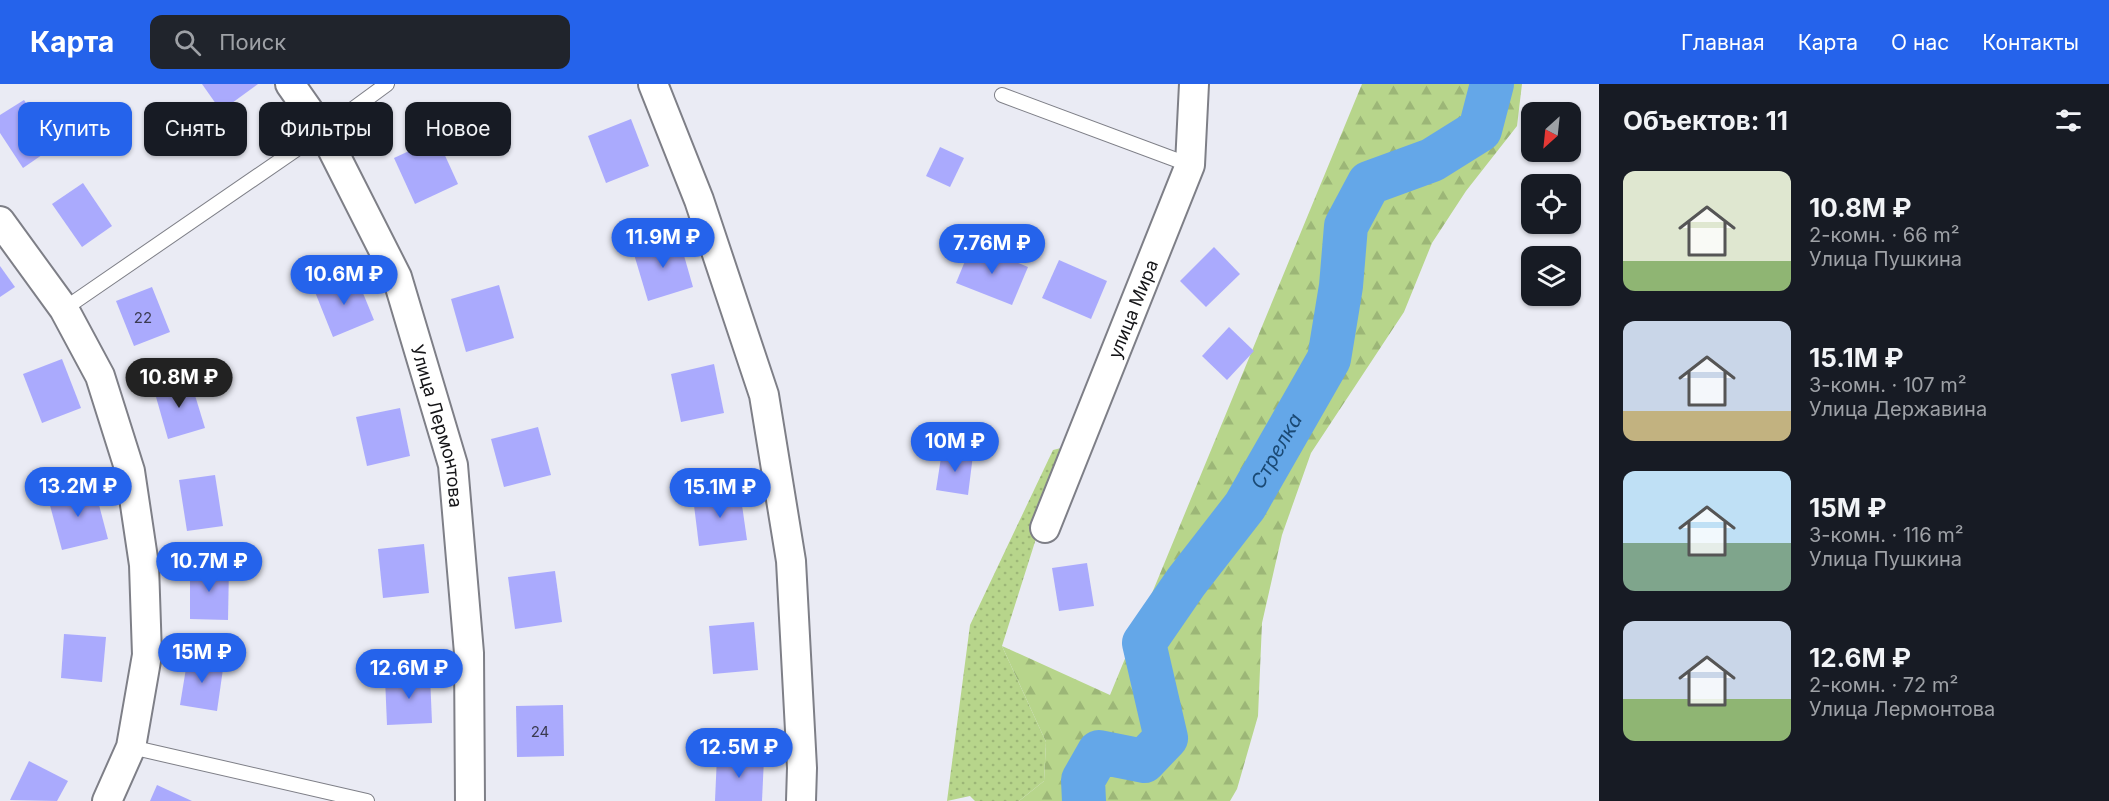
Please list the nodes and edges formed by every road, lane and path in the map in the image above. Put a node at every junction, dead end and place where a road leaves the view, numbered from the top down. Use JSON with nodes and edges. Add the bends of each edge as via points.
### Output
{"nodes":[{"id":1,"x":290,"y":84,"type":"edge"},
{"id":2,"x":387,"y":84,"type":"edge"},
{"id":3,"x":653,"y":84,"type":"edge"},
{"id":4,"x":1194,"y":84,"type":"edge"},
{"id":5,"x":1002,"y":95,"type":"dead end"},
{"id":6,"x":303,"y":102,"type":"edge"},
{"id":7,"x":362,"y":102,"type":"edge"},
{"id":8,"x":285,"y":156,"type":"edge"},
{"id":9,"x":336,"y":156,"type":"edge"},
{"id":10,"x":1190,"y":165,"type":"junction"},
{"id":11,"x":0,"y":221,"type":"edge"},
{"id":12,"x":64,"y":309,"type":"junction"},
{"id":13,"x":1045,"y":528,"type":"dead end"},
{"id":14,"x":131,"y":747,"type":"junction"},
{"id":15,"x":107,"y":801,"type":"edge"},
{"id":16,"x":367,"y":801,"type":"edge"},
{"id":17,"x":470,"y":801,"type":"edge"},
{"id":18,"x":801,"y":801,"type":"edge"}],
"edges":[{"from":1,"to":6,"type":"street","name":"Улица Лермонтова"},
{"from":2,"to":7,"type":"lane"},
{"from":3,"to":18,"type":"street","via":[[699,200],[764,395],[791,561]]},
{"from":4,"to":10,"type":"street","name":"улица Мира"},
{"from":5,"to":10,"type":"lane"},
{"from":8,"to":12,"type":"lane"},
{"from":9,"to":17,"type":"street","name":"Улица Лермонтова","via":[[397,277],[453,465],[470,653]]},
{"from":10,"to":13,"type":"street","name":"улица Мира"},
{"from":11,"to":12,"type":"street"},
{"from":12,"to":14,"type":"street","via":[[100,376],[130,471],[143,554],[147,655]]},
{"from":14,"to":15,"type":"street"},
{"from":14,"to":16,"type":"lane"}]}
